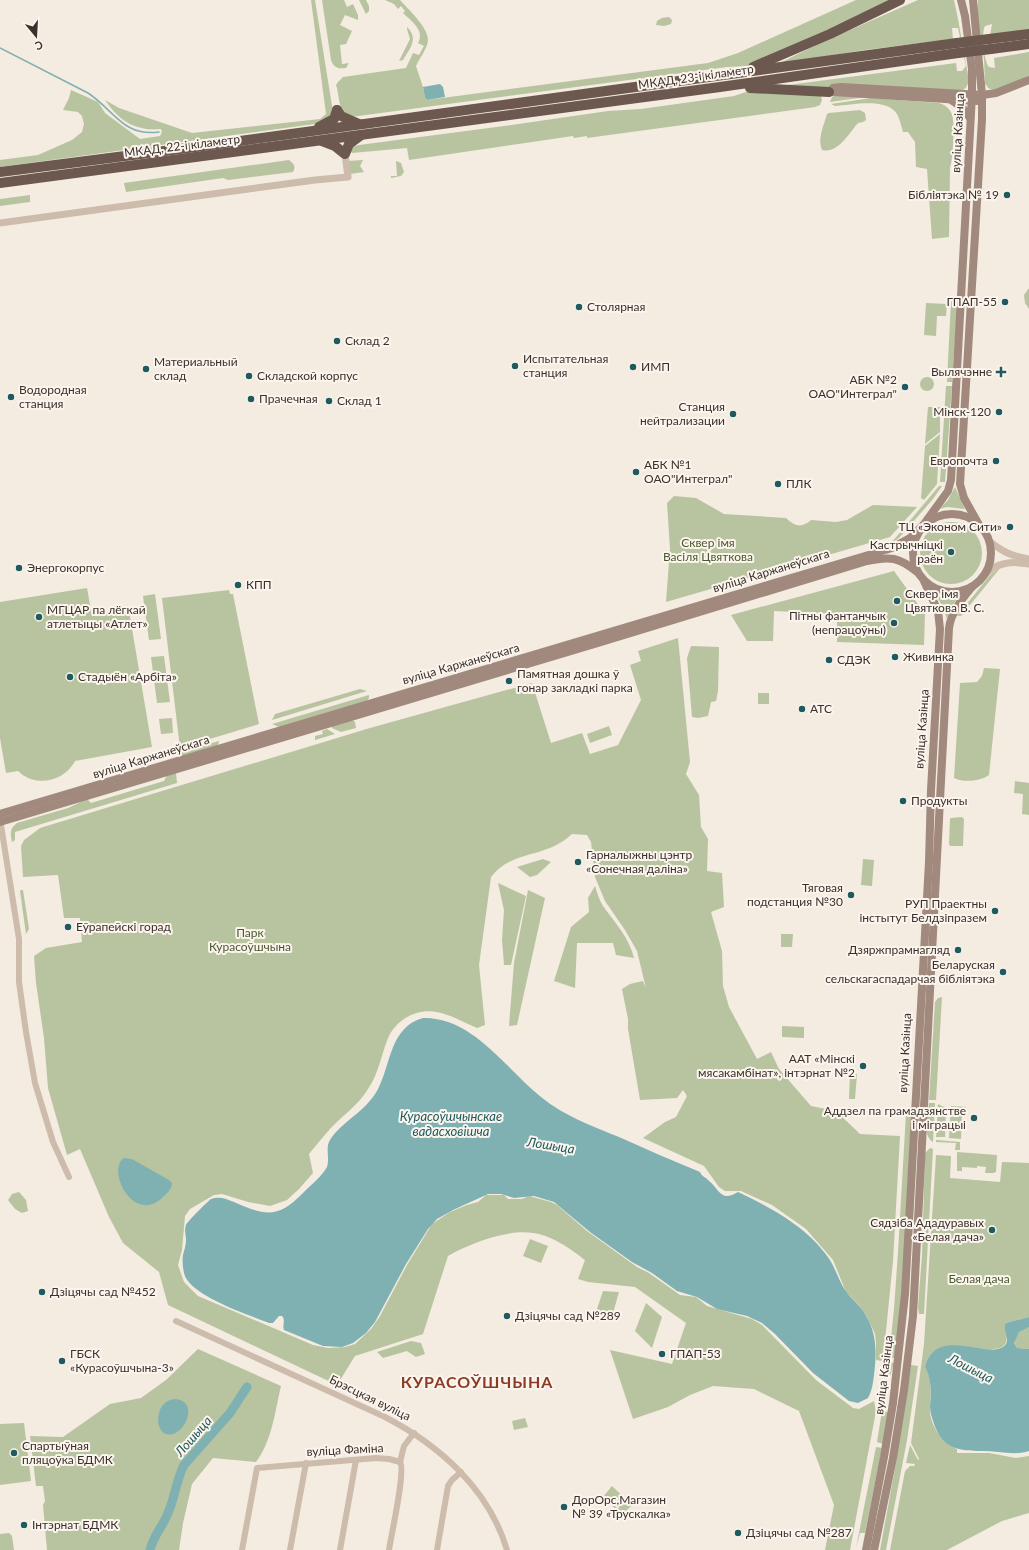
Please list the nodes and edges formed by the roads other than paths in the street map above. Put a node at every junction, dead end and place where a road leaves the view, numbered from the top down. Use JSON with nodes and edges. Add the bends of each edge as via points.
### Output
{"nodes":[{"id":1,"x":900,"y":0,"type":"edge"},
{"id":2,"x":961,"y":0,"type":"edge"},
{"id":3,"x":973,"y":0,"type":"edge"},
{"id":4,"x":1029,"y":34,"type":"edge"},
{"id":5,"x":1029,"y":44,"type":"edge"},
{"id":6,"x":958,"y":48,"type":"junction"},
{"id":7,"x":730,"y":74,"type":"junction"},
{"id":8,"x":1029,"y":80,"type":"edge"},
{"id":9,"x":1029,"y":85,"type":"edge"},
{"id":10,"x":720,"y":87,"type":"junction"},
{"id":11,"x":829,"y":92,"type":"junction"},
{"id":12,"x":972,"y":98,"type":"junction"},
{"id":13,"x":982,"y":98,"type":"junction"},
{"id":14,"x":950,"y":100,"type":"junction"},
{"id":15,"x":970,"y":118,"type":"junction"},
{"id":16,"x":363,"y":124,"type":"junction"},
{"id":17,"x":312,"y":130,"type":"junction"},
{"id":18,"x":365,"y":134,"type":"junction"},
{"id":19,"x":320,"y":141,"type":"junction"},
{"id":20,"x":345,"y":154,"type":"junction"},
{"id":21,"x":0,"y":172,"type":"edge"},
{"id":22,"x":0,"y":183,"type":"edge"},
{"id":23,"x":0,"y":223,"type":"edge"},
{"id":24,"x":978,"y":524,"type":"junction"},
{"id":25,"x":924,"y":525,"type":"junction"},
{"id":26,"x":989,"y":541,"type":"junction"},
{"id":27,"x":1029,"y":559,"type":"edge"},
{"id":28,"x":1029,"y":564,"type":"edge"},
{"id":29,"x":917,"y":572,"type":"junction"},
{"id":30,"x":984,"y":575,"type":"junction"},
{"id":31,"x":924,"y":581,"type":"junction"},
{"id":32,"x":972,"y":587,"type":"junction"},
{"id":33,"x":679,"y":615,"type":"junction"},
{"id":34,"x":179,"y":764,"type":"junction"},
{"id":35,"x":0,"y":814,"type":"edge"},
{"id":36,"x":0,"y":821,"type":"edge"},
{"id":37,"x":921,"y":993,"type":"junction"},
{"id":38,"x":930,"y":994,"type":"junction"},
{"id":39,"x":914,"y":1111,"type":"junction"},
{"id":40,"x":924,"y":1112,"type":"junction"},
{"id":41,"x":69,"y":1177,"type":"dead end"},
{"id":42,"x":912,"y":1250,"type":"junction"},
{"id":43,"x":176,"y":1321,"type":"dead end"},
{"id":44,"x":414,"y":1433,"type":"junction"},
{"id":45,"x":884,"y":1456,"type":"junction"},
{"id":46,"x":893,"y":1458,"type":"junction"},
{"id":47,"x":356,"y":1460,"type":"junction"},
{"id":48,"x":400,"y":1462,"type":"junction"},
{"id":49,"x":306,"y":1463,"type":"junction"},
{"id":50,"x":461,"y":1472,"type":"junction"},
{"id":51,"x":242,"y":1550,"type":"edge"},
{"id":52,"x":290,"y":1550,"type":"edge"},
{"id":53,"x":340,"y":1550,"type":"edge"},
{"id":54,"x":389,"y":1550,"type":"edge"},
{"id":55,"x":437,"y":1550,"type":"edge"},
{"id":56,"x":507,"y":1550,"type":"edge"},
{"id":57,"x":866,"y":1550,"type":"edge"},
{"id":58,"x":874,"y":1550,"type":"edge"}],
"edges":[{"from":1,"to":7,"type":"highway","via":[[781,56]]},
{"from":2,"to":12,"type":"main road","name":"вуліца Казінца","via":[[970,54]]},
{"from":3,"to":13,"type":"main road","name":"вуліца Казінца"},
{"from":4,"to":6,"type":"highway","bridge":true,"via":[[989,39]]},
{"from":5,"to":6,"type":"highway","name":"МКАД, 23-і кіламетр","bridge":true,"via":[[991,49]]},
{"from":6,"to":7,"type":"highway","name":"МКАД, 23-і кіламетр"},
{"from":6,"to":10,"type":"highway","name":"МКАД, 23-і кіламетр"},
{"from":7,"to":16,"type":"highway","name":"МКАД, 23-і кіламетр"},
{"from":8,"to":13,"type":"main road"},
{"from":9,"to":13,"type":"main road","via":[[990,100]]},
{"from":10,"to":11,"type":"highway"},
{"from":10,"to":18,"type":"highway","name":"МКАД, 23-і кіламетр"},
{"from":11,"to":12,"type":"main road","via":[[833,88],[841,87]]},
{"from":11,"to":14,"type":"main road"},
{"from":12,"to":13,"type":"main road"},
{"from":12,"to":14,"type":"main road"},
{"from":12,"to":15,"type":"main road","name":"вуліца Казінца"},
{"from":13,"to":24,"type":"main road","name":"вуліца Казінца","via":[[960,484],[964,498]]},
{"from":14,"to":15,"type":"main road","via":[[963,108]]},
{"from":15,"to":25,"type":"main road","name":"вуліца Казінца","via":[[951,480],[948,491]]},
{"from":16,"to":17,"type":"highway","name":"МКАД, 22-і кіламетр"},
{"from":16,"to":17,"type":"highway","via":[[341,116],[337,110],[334,119]]},
{"from":17,"to":21,"type":"highway","name":"МКАД, 22-і кіламетр"},
{"from":18,"to":19,"type":"highway","name":"МКАД, 22-і кіламетр"},
{"from":18,"to":20,"type":"highway","via":[[349,144]]},
{"from":19,"to":20,"type":"highway","via":[[335,146]]},
{"from":19,"to":22,"type":"highway","name":"МКАД, 22-і кіламетр"},
{"from":20,"to":23,"type":"street","via":[[348,177]]},
{"from":24,"to":25,"type":"main road","via":[[964,516],[952,514],[940,515]]},
{"from":24,"to":26,"type":"main road"},
{"from":25,"to":29,"type":"main road","via":[[912,547]]},
{"from":25,"to":33,"type":"main road","name":"вуліца Каржанеўскага","via":[[910,538],[892,548]]},
{"from":26,"to":27,"type":"street","via":[[1004,553]]},
{"from":26,"to":30,"type":"main road","via":[[991,556]]},
{"from":28,"to":30,"type":"street","via":[[1003,563]]},
{"from":29,"to":31,"type":"main road"},
{"from":29,"to":33,"type":"main road","name":"вуліца Каржанеўскага","via":[[896,559],[876,559]]},
{"from":30,"to":32,"type":"main road"},
{"from":31,"to":32,"type":"main road","via":[[934,588],[947,592]]},
{"from":31,"to":37,"type":"main road","name":"вуліца Казінца","via":[[938,611],[940,629]]},
{"from":32,"to":38,"type":"main road","name":"вуліца Казінца","via":[[956,609],[950,623]]},
{"from":33,"to":34,"type":"main road","name":"вуліца Каржанеўскага"},
{"from":34,"to":35,"type":"main road","name":"вуліца Каржанеўскага"},
{"from":34,"to":36,"type":"main road","name":"вуліца Каржанеўскага"},
{"from":36,"to":41,"type":"street","via":[[19,939],[19,982],[35,1083],[53,1142]]},
{"from":37,"to":38,"type":"main road"},
{"from":37,"to":39,"type":"main road","name":"вуліца Казінца"},
{"from":38,"to":40,"type":"main road","name":"вуліца Казінца"},
{"from":39,"to":40,"type":"main road"},
{"from":39,"to":42,"type":"main road","name":"вуліца Казінца"},
{"from":40,"to":42,"type":"main road","name":"вуліца Казінца"},
{"from":42,"to":45,"type":"main road","name":"вуліца Казінца"},
{"from":42,"to":46,"type":"main road","name":"вуліца Казінца","via":[[910,1341]]},
{"from":43,"to":44,"type":"street","name":"Брэсцкая вуліца","via":[[385,1416]]},
{"from":44,"to":48,"type":"street","name":"вуліца Фаміна","via":[[404,1446]]},
{"from":44,"to":50,"type":"street","name":"Брэсцкая вуліца"},
{"from":45,"to":46,"type":"main road"},
{"from":45,"to":57,"type":"main road","name":"вуліца Казінца"},
{"from":46,"to":58,"type":"main road","name":"вуліца Казінца"},
{"from":47,"to":48,"type":"street","name":"вуліца Фаміна","via":[[389,1459]]},
{"from":47,"to":49,"type":"street","name":"вуліца Фаміна"},
{"from":47,"to":53,"type":"street"},
{"from":48,"to":54,"type":"street","via":[[403,1467]]},
{"from":49,"to":51,"type":"street","name":"вуліца Фаміна","via":[[257,1468]]},
{"from":49,"to":52,"type":"street"},
{"from":50,"to":55,"type":"street","via":[[448,1486]]},
{"from":50,"to":56,"type":"street","name":"Брэсцкая вуліца","via":[[483,1500],[500,1530]]}]}
